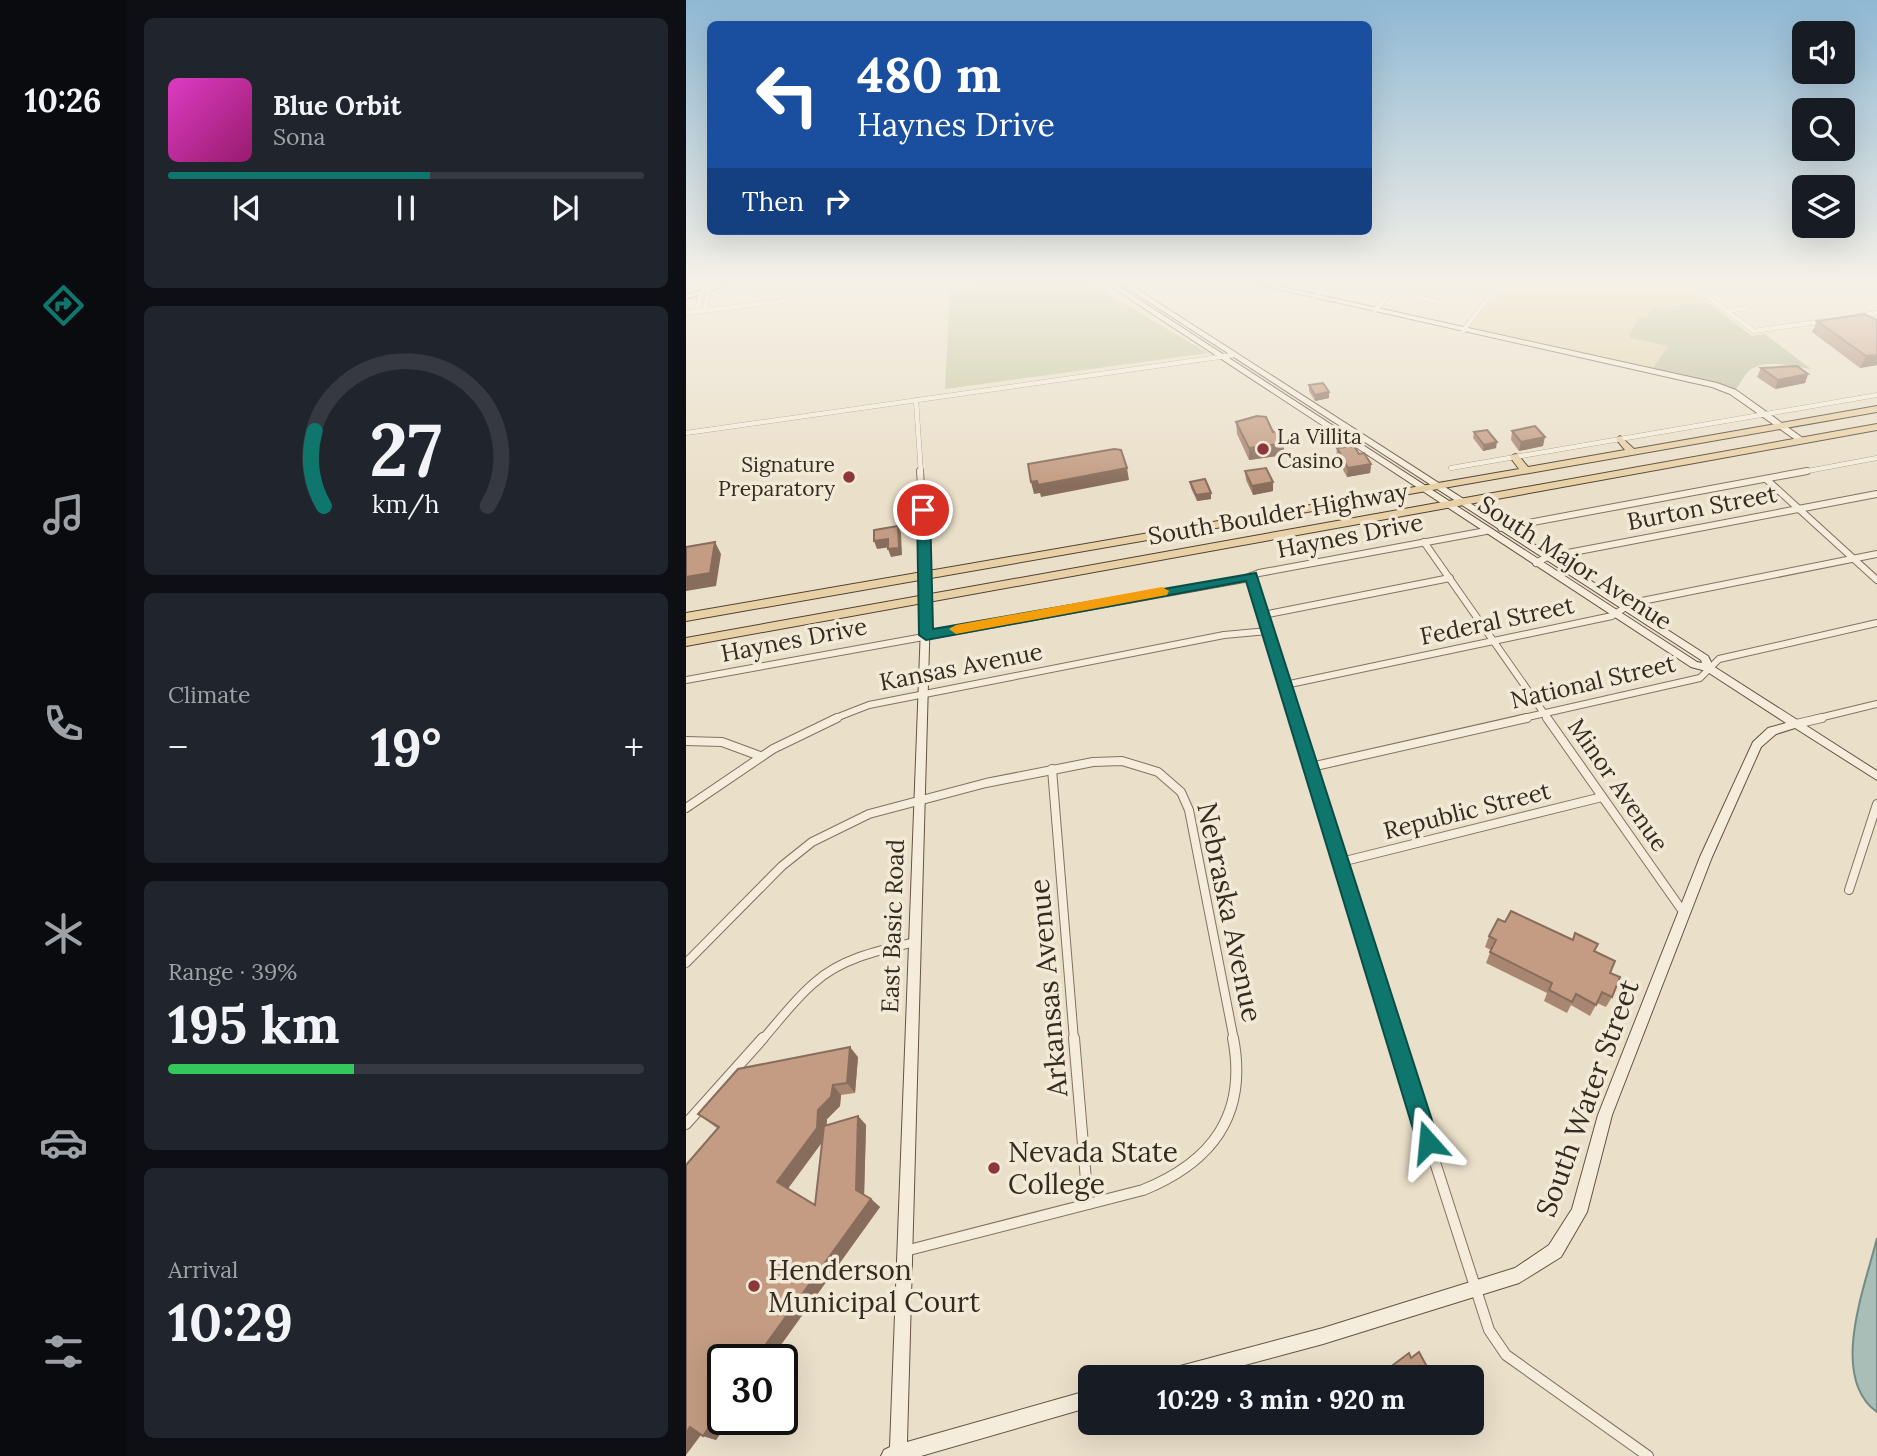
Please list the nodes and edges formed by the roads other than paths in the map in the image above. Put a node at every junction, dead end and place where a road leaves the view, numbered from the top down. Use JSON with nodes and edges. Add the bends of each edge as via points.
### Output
{"nodes":[{"id":1,"x":1211,"y":350,"type":"edge"},
{"id":2,"x":1224,"y":350,"type":"edge"},
{"id":3,"x":1551,"y":350,"type":"edge"},
{"id":4,"x":1233,"y":355,"type":"junction"},
{"id":5,"x":1220,"y":357,"type":"junction"},
{"id":6,"x":1268,"y":378,"type":"junction"},
{"id":7,"x":1258,"y":382,"type":"junction"},
{"id":8,"x":1877,"y":395,"type":"edge"},
{"id":9,"x":916,"y":400,"type":"junction"},
{"id":10,"x":1315,"y":408,"type":"junction"},
{"id":11,"x":1877,"y":409,"type":"edge"},
{"id":12,"x":1305,"y":412,"type":"junction"},
{"id":13,"x":1763,"y":415,"type":"junction"},
{"id":14,"x":1779,"y":426,"type":"junction"},
{"id":15,"x":1877,"y":427,"type":"edge"},
{"id":16,"x":686,"y":433,"type":"edge"},
{"id":17,"x":1620,"y":439,"type":"junction"},
{"id":18,"x":1802,"y":441,"type":"junction"},
{"id":19,"x":1631,"y":451,"type":"junction"},
{"id":20,"x":1515,"y":457,"type":"junction"},
{"id":21,"x":1877,"y":458,"type":"edge"},
{"id":22,"x":1451,"y":468,"type":"dead end"},
{"id":23,"x":1525,"y":470,"type":"junction"},
{"id":24,"x":1766,"y":479,"type":"junction"},
{"id":25,"x":1436,"y":485,"type":"junction"},
{"id":26,"x":1421,"y":488,"type":"junction"},
{"id":27,"x":1877,"y":494,"type":"edge"},
{"id":28,"x":1462,"y":502,"type":"junction"},
{"id":29,"x":1448,"y":505,"type":"junction"},
{"id":30,"x":1799,"y":509,"type":"junction"},
{"id":31,"x":1501,"y":528,"type":"junction"},
{"id":32,"x":1486,"y":531,"type":"junction"},
{"id":33,"x":1424,"y":542,"type":"junction"},
{"id":34,"x":1877,"y":554,"type":"edge"},
{"id":35,"x":1547,"y":557,"type":"junction"},
{"id":36,"x":1854,"y":559,"type":"junction"},
{"id":37,"x":1536,"y":563,"type":"junction"},
{"id":38,"x":927,"y":574,"type":"junction"},
{"id":39,"x":1251,"y":576,"type":"junction"},
{"id":40,"x":1450,"y":578,"type":"junction"},
{"id":41,"x":1877,"y":580,"type":"edge"},
{"id":42,"x":926,"y":598,"type":"junction"},
{"id":43,"x":1627,"y":608,"type":"junction"},
{"id":44,"x":1263,"y":615,"type":"junction"},
{"id":45,"x":1616,"y":615,"type":"junction"},
{"id":46,"x":686,"y":617,"type":"edge"},
{"id":47,"x":1877,"y":623,"type":"edge"},
{"id":48,"x":1268,"y":631,"type":"junction"},
{"id":49,"x":926,"y":635,"type":"junction"},
{"id":50,"x":1494,"y":641,"type":"junction"},
{"id":51,"x":686,"y":642,"type":"edge"},
{"id":52,"x":1709,"y":668,"type":"junction"},
{"id":53,"x":686,"y":680,"type":"edge"},
{"id":54,"x":1285,"y":685,"type":"junction"},
{"id":55,"x":924,"y":694,"type":"junction"},
{"id":56,"x":1877,"y":704,"type":"edge"},
{"id":57,"x":1544,"y":713,"type":"junction"},
{"id":58,"x":1796,"y":724,"type":"junction"},
{"id":59,"x":686,"y":741,"type":"edge"},
{"id":60,"x":760,"y":755,"type":"junction"},
{"id":61,"x":1311,"y":767,"type":"junction"},
{"id":62,"x":1052,"y":769,"type":"junction"},
{"id":63,"x":1877,"y":776,"type":"edge"},
{"id":64,"x":1602,"y":796,"type":"junction"},
{"id":65,"x":920,"y":800,"type":"junction"},
{"id":66,"x":1877,"y":804,"type":"edge"},
{"id":67,"x":686,"y":808,"type":"edge"},
{"id":68,"x":1341,"y":862,"type":"junction"},
{"id":69,"x":1849,"y":890,"type":"dead end"},
{"id":70,"x":1684,"y":913,"type":"junction"},
{"id":71,"x":915,"y":942,"type":"junction"},
{"id":72,"x":686,"y":963,"type":"edge"},
{"id":73,"x":686,"y":1124,"type":"edge"},
{"id":74,"x":1088,"y":1204,"type":"junction"},
{"id":75,"x":904,"y":1251,"type":"junction"},
{"id":76,"x":1475,"y":1289,"type":"junction"},
{"id":77,"x":1215,"y":1365,"type":"edge"},
{"id":78,"x":1078,"y":1402,"type":"edge"},
{"id":79,"x":895,"y":1455,"type":"edge"},
{"id":80,"x":1648,"y":1456,"type":"edge"}],
"edges":[{"from":1,"to":5,"type":"street","name":"South Major Avenue"},
{"from":2,"to":4,"type":"street","name":"South Major Avenue"},
{"from":3,"to":13,"type":"street","via":[[1714,385],[1733,392]]},
{"from":4,"to":5,"type":"street"},
{"from":4,"to":6,"type":"street","name":"South Major Avenue"},
{"from":5,"to":7,"type":"street","name":"South Major Avenue"},
{"from":5,"to":9,"type":"street"},
{"from":6,"to":7,"type":"street"},
{"from":6,"to":10,"type":"street","name":"South Major Avenue"},
{"from":7,"to":12,"type":"street","name":"South Major Avenue"},
{"from":8,"to":13,"type":"street"},
{"from":9,"to":16,"type":"street"},
{"from":9,"to":38,"type":"street","name":"East Basic Road"},
{"from":10,"to":12,"type":"street"},
{"from":10,"to":25,"type":"street","name":"South Major Avenue"},
{"from":11,"to":14,"type":"main road","name":"South Boulder Highway"},
{"from":12,"to":26,"type":"street","name":"South Major Avenue"},
{"from":13,"to":14,"type":"street"},
{"from":13,"to":17,"type":"street"},
{"from":14,"to":18,"type":"street"},
{"from":14,"to":19,"type":"main road","name":"South Boulder Highway"},
{"from":15,"to":18,"type":"main road","name":"South Boulder Highway"},
{"from":17,"to":19,"type":"main road"},
{"from":17,"to":20,"type":"street"},
{"from":18,"to":28,"type":"main road","name":"South Boulder Highway"},
{"from":19,"to":23,"type":"main road","name":"South Boulder Highway"},
{"from":20,"to":22,"type":"street"},
{"from":20,"to":23,"type":"main road"},
{"from":21,"to":24,"type":"street"},
{"from":23,"to":25,"type":"main road","name":"South Boulder Highway"},
{"from":24,"to":30,"type":"street"},
{"from":24,"to":31,"type":"street"},
{"from":25,"to":26,"type":"main road","name":"South Boulder Highway"},
{"from":25,"to":28,"type":"street","name":"South Major Avenue"},
{"from":26,"to":29,"type":"street","name":"South Major Avenue"},
{"from":26,"to":38,"type":"main road","name":"South Boulder Highway"},
{"from":27,"to":30,"type":"street","name":"Burton Street"},
{"from":28,"to":29,"type":"main road","name":"South Boulder Highway"},
{"from":28,"to":31,"type":"street","name":"South Major Avenue"},
{"from":29,"to":32,"type":"street","name":"South Major Avenue"},
{"from":29,"to":42,"type":"main road","name":"South Boulder Highway"},
{"from":30,"to":35,"type":"street","name":"Burton Street"},
{"from":30,"to":36,"type":"street"},
{"from":31,"to":35,"type":"street","name":"South Major Avenue"},
{"from":32,"to":33,"type":"street","name":"Haynes Drive"},
{"from":32,"to":37,"type":"street","name":"South Major Avenue"},
{"from":33,"to":39,"type":"street","name":"Haynes Drive"},
{"from":33,"to":40,"type":"street","name":"Minor Avenue"},
{"from":34,"to":36,"type":"street","name":"Federal Street"},
{"from":35,"to":37,"type":"street","name":"Burton Street"},
{"from":35,"to":43,"type":"street","name":"South Major Avenue"},
{"from":36,"to":41,"type":"street"},
{"from":36,"to":43,"type":"street","name":"Federal Street","via":[[1632,603]]},
{"from":37,"to":45,"type":"street","name":"South Major Avenue"},
{"from":38,"to":42,"type":"street","name":"East Basic Road"},
{"from":38,"to":46,"type":"main road","name":"South Boulder Highway"},
{"from":39,"to":44,"type":"street"},
{"from":39,"to":49,"type":"street","name":"Haynes Drive"},
{"from":40,"to":44,"type":"street"},
{"from":40,"to":50,"type":"street","name":"Minor Avenue"},
{"from":42,"to":49,"type":"street","name":"East Basic Road"},
{"from":42,"to":51,"type":"main road","name":"South Boulder Highway"},
{"from":43,"to":45,"type":"street","name":"Federal Street"},
{"from":43,"to":52,"type":"street","name":"South Major Avenue","via":[[1705,657]]},
{"from":44,"to":48,"type":"street"},
{"from":45,"to":50,"type":"street","name":"Federal Street"},
{"from":45,"to":52,"type":"street","name":"South Major Avenue","via":[[1694,666]]},
{"from":47,"to":52,"type":"street","name":"National Street","via":[[1719,659]]},
{"from":48,"to":54,"type":"street"},
{"from":48,"to":55,"type":"street","name":"Kansas Avenue","via":[[1224,635]]},
{"from":49,"to":53,"type":"street","name":"Haynes Drive"},
{"from":49,"to":55,"type":"street","name":"East Basic Road"},
{"from":50,"to":54,"type":"street","name":"Federal Street"},
{"from":50,"to":57,"type":"street","name":"Minor Avenue"},
{"from":52,"to":57,"type":"street","name":"National Street","via":[[1700,678]]},
{"from":52,"to":58,"type":"street","name":"South Major Avenue"},
{"from":54,"to":61,"type":"street"},
{"from":55,"to":60,"type":"street","name":"Kansas Avenue","via":[[869,705],[818,723]]},
{"from":55,"to":65,"type":"street","name":"East Basic Road"},
{"from":56,"to":58,"type":"street"},
{"from":57,"to":61,"type":"street","name":"National Street"},
{"from":57,"to":64,"type":"street","name":"Minor Avenue"},
{"from":58,"to":63,"type":"street","name":"South Major Avenue"},
{"from":58,"to":70,"type":"street","name":"South Water Street","via":[[1772,731],[1756,745]]},
{"from":59,"to":60,"type":"street","via":[[723,741]]},
{"from":60,"to":67,"type":"street","name":"Kansas Avenue"},
{"from":61,"to":68,"type":"street"},
{"from":62,"to":65,"type":"street","name":"Nebraska Avenue"},
{"from":62,"to":74,"type":"street","name":"Arkansas Avenue"},
{"from":62,"to":74,"type":"street","name":"Nebraska Avenue","via":[[1122,761],[1158,772],[1181,792],[1191,821],[1238,1062],[1232,1108],[1217,1139],[1201,1158],[1169,1179]]},
{"from":64,"to":68,"type":"street","name":"Republic Street"},
{"from":64,"to":70,"type":"street","name":"Minor Avenue"},
{"from":65,"to":71,"type":"street","name":"East Basic Road"},
{"from":65,"to":72,"type":"street","name":"Nebraska Avenue","via":[[869,814],[812,842]]},
{"from":66,"to":69,"type":"street"},
{"from":68,"to":76,"type":"street"},
{"from":70,"to":76,"type":"street","name":"South Water Street","via":[[1605,1115],[1579,1212],[1567,1235],[1535,1267]]},
{"from":71,"to":73,"type":"street","via":[[862,954],[813,983]]},
{"from":71,"to":75,"type":"street","name":"East Basic Road"},
{"from":74,"to":75,"type":"street","name":"Nebraska Avenue"},
{"from":75,"to":79,"type":"street","name":"East Basic Road"},
{"from":76,"to":77,"type":"street","name":"South Water Street"},
{"from":76,"to":80,"type":"street","via":[[1489,1329],[1506,1355]]},
{"from":78,"to":79,"type":"street"}]}
